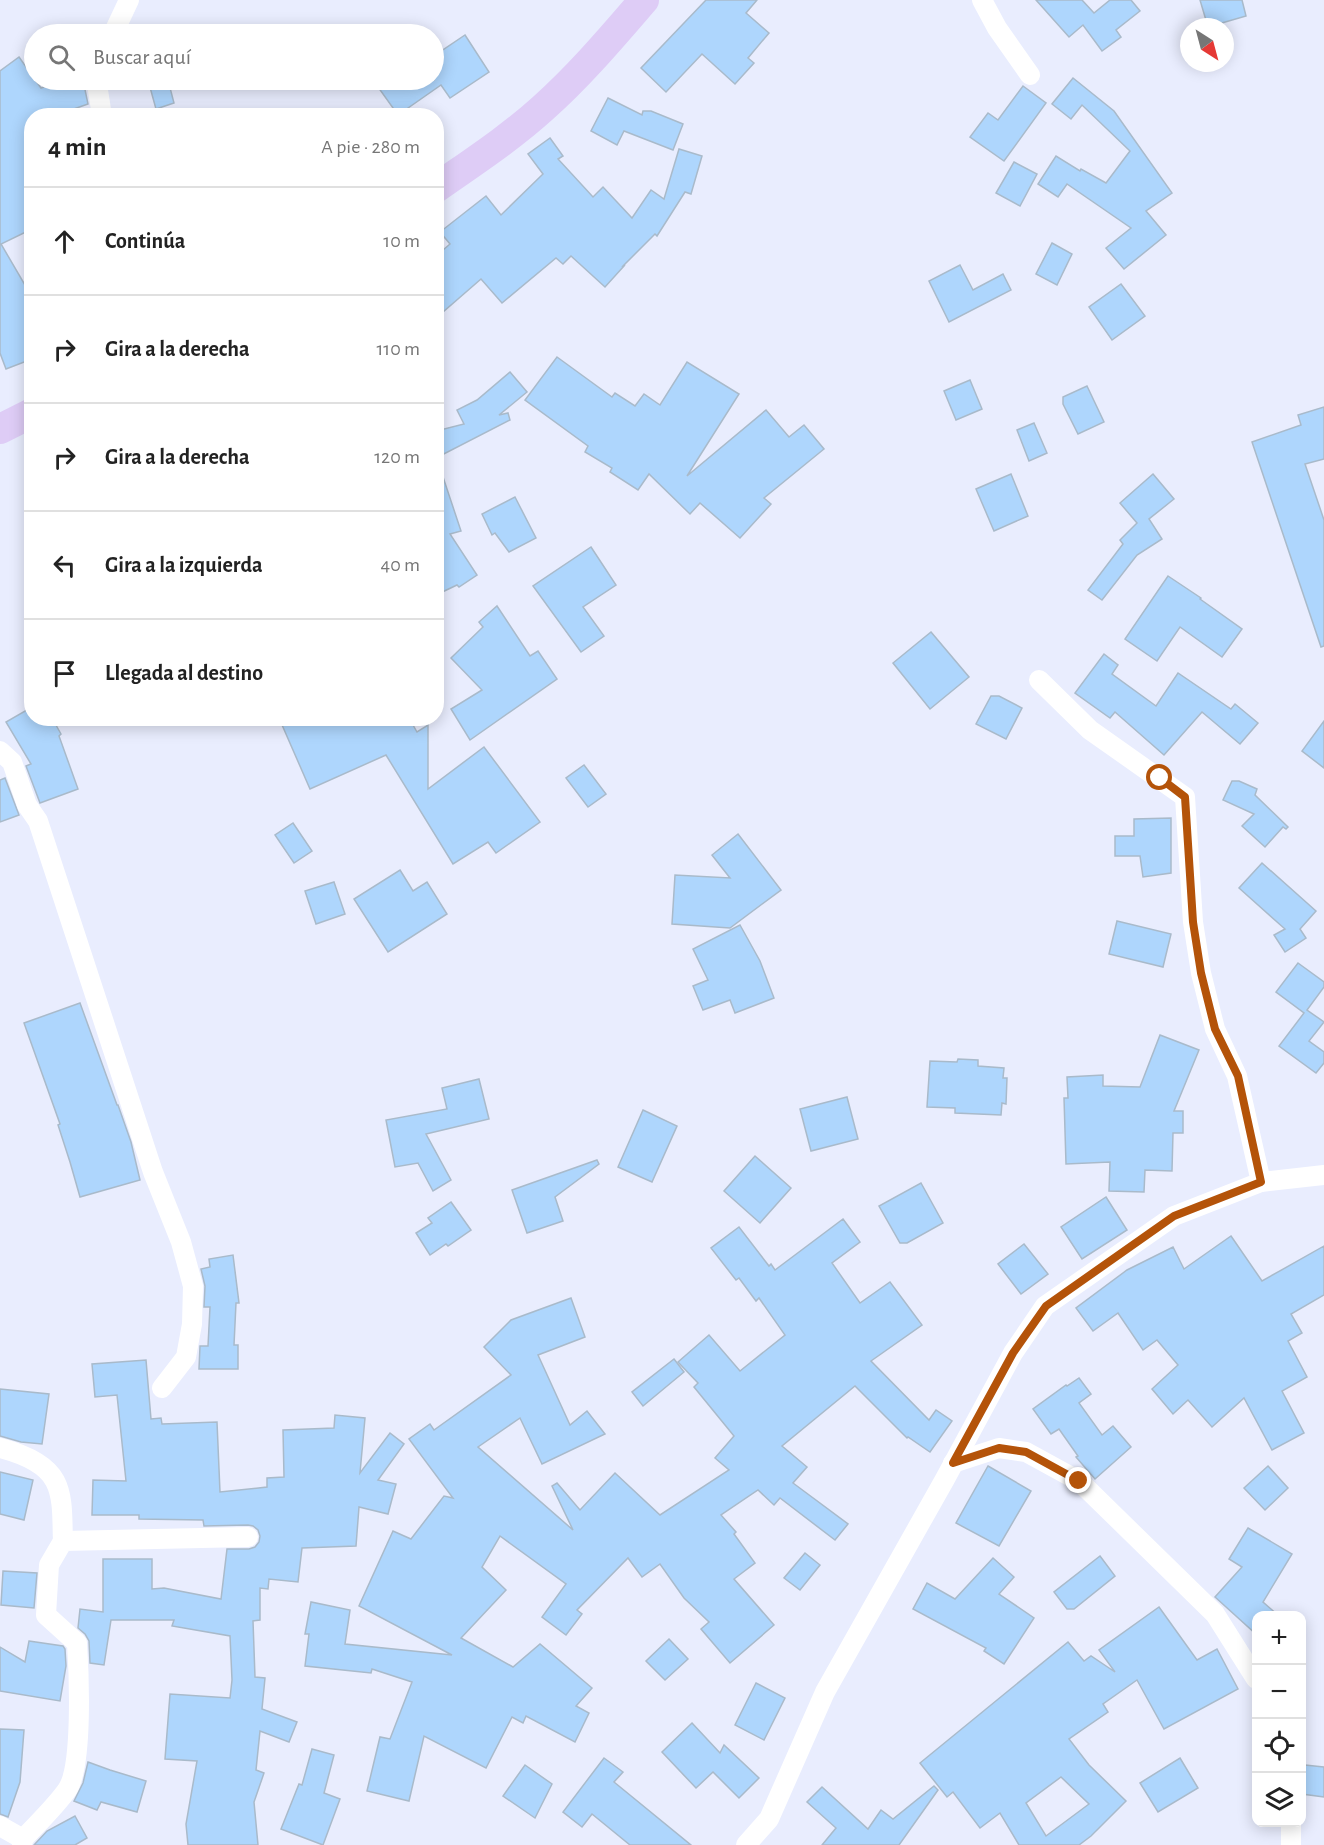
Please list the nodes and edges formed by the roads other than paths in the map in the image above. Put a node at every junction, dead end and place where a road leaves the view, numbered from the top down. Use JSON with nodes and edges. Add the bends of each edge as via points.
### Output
{"nodes":[{"id":1,"x":129,"y":0,"type":"edge"},
{"id":2,"x":644,"y":0,"type":"edge"},
{"id":3,"x":982,"y":0,"type":"edge"},
{"id":4,"x":118,"y":24,"type":"edge"},
{"id":5,"x":1030,"y":75,"type":"dead end"},
{"id":6,"x":98,"y":90,"type":"edge"},
{"id":7,"x":101,"y":108,"type":"edge"},
{"id":8,"x":444,"y":182,"type":"edge"},
{"id":9,"x":24,"y":417,"type":"edge"},
{"id":10,"x":0,"y":429,"type":"edge"},
{"id":11,"x":1039,"y":680,"type":"dead end"},
{"id":12,"x":0,"y":751,"type":"edge"},
{"id":13,"x":1324,"y":1175,"type":"edge"},
{"id":14,"x":1261,"y":1182,"type":"junction"},
{"id":15,"x":162,"y":1388,"type":"dead end"},
{"id":16,"x":0,"y":1448,"type":"edge"},
{"id":17,"x":953,"y":1463,"type":"junction"},
{"id":18,"x":248,"y":1537,"type":"dead end"},
{"id":19,"x":63,"y":1541,"type":"junction"},
{"id":20,"x":1252,"y":1671,"type":"edge"},
{"id":21,"x":0,"y":1826,"type":"edge"},
{"id":22,"x":1291,"y":1827,"type":"edge"},
{"id":23,"x":22,"y":1842,"type":"edge"},
{"id":24,"x":746,"y":1845,"type":"edge"},
{"id":25,"x":1291,"y":1845,"type":"edge"}],
"edges":[{"from":1,"to":4,"type":"street"},
{"from":2,"to":8,"type":"main road","via":[[544,107]]},
{"from":3,"to":5,"type":"street"},
{"from":6,"to":7,"type":"street"},
{"from":9,"to":10,"type":"main road"},
{"from":11,"to":14,"type":"street","via":[[1090,730],[1185,797],[1193,922],[1201,973],[1215,1029],[1238,1076]]},
{"from":12,"to":15,"type":"street","via":[[12,762],[27,805],[38,821],[193,1286],[186,1357]]},
{"from":13,"to":14,"type":"street"},
{"from":14,"to":17,"type":"street","via":[[1174,1216],[1046,1306],[1013,1353]]},
{"from":16,"to":19,"type":"street","via":[[21,1454],[55,1480]]},
{"from":17,"to":20,"type":"street","via":[[999,1448],[1026,1452],[1079,1481],[1215,1614]]},
{"from":17,"to":24,"type":"street","via":[[825,1692],[769,1819]]},
{"from":18,"to":19,"type":"street"},
{"from":19,"to":23,"type":"street","via":[[49,1565],[46,1615],[77,1643],[76,1758],[68,1789]]},
{"from":21,"to":23,"type":"street"},
{"from":22,"to":25,"type":"street"}]}
